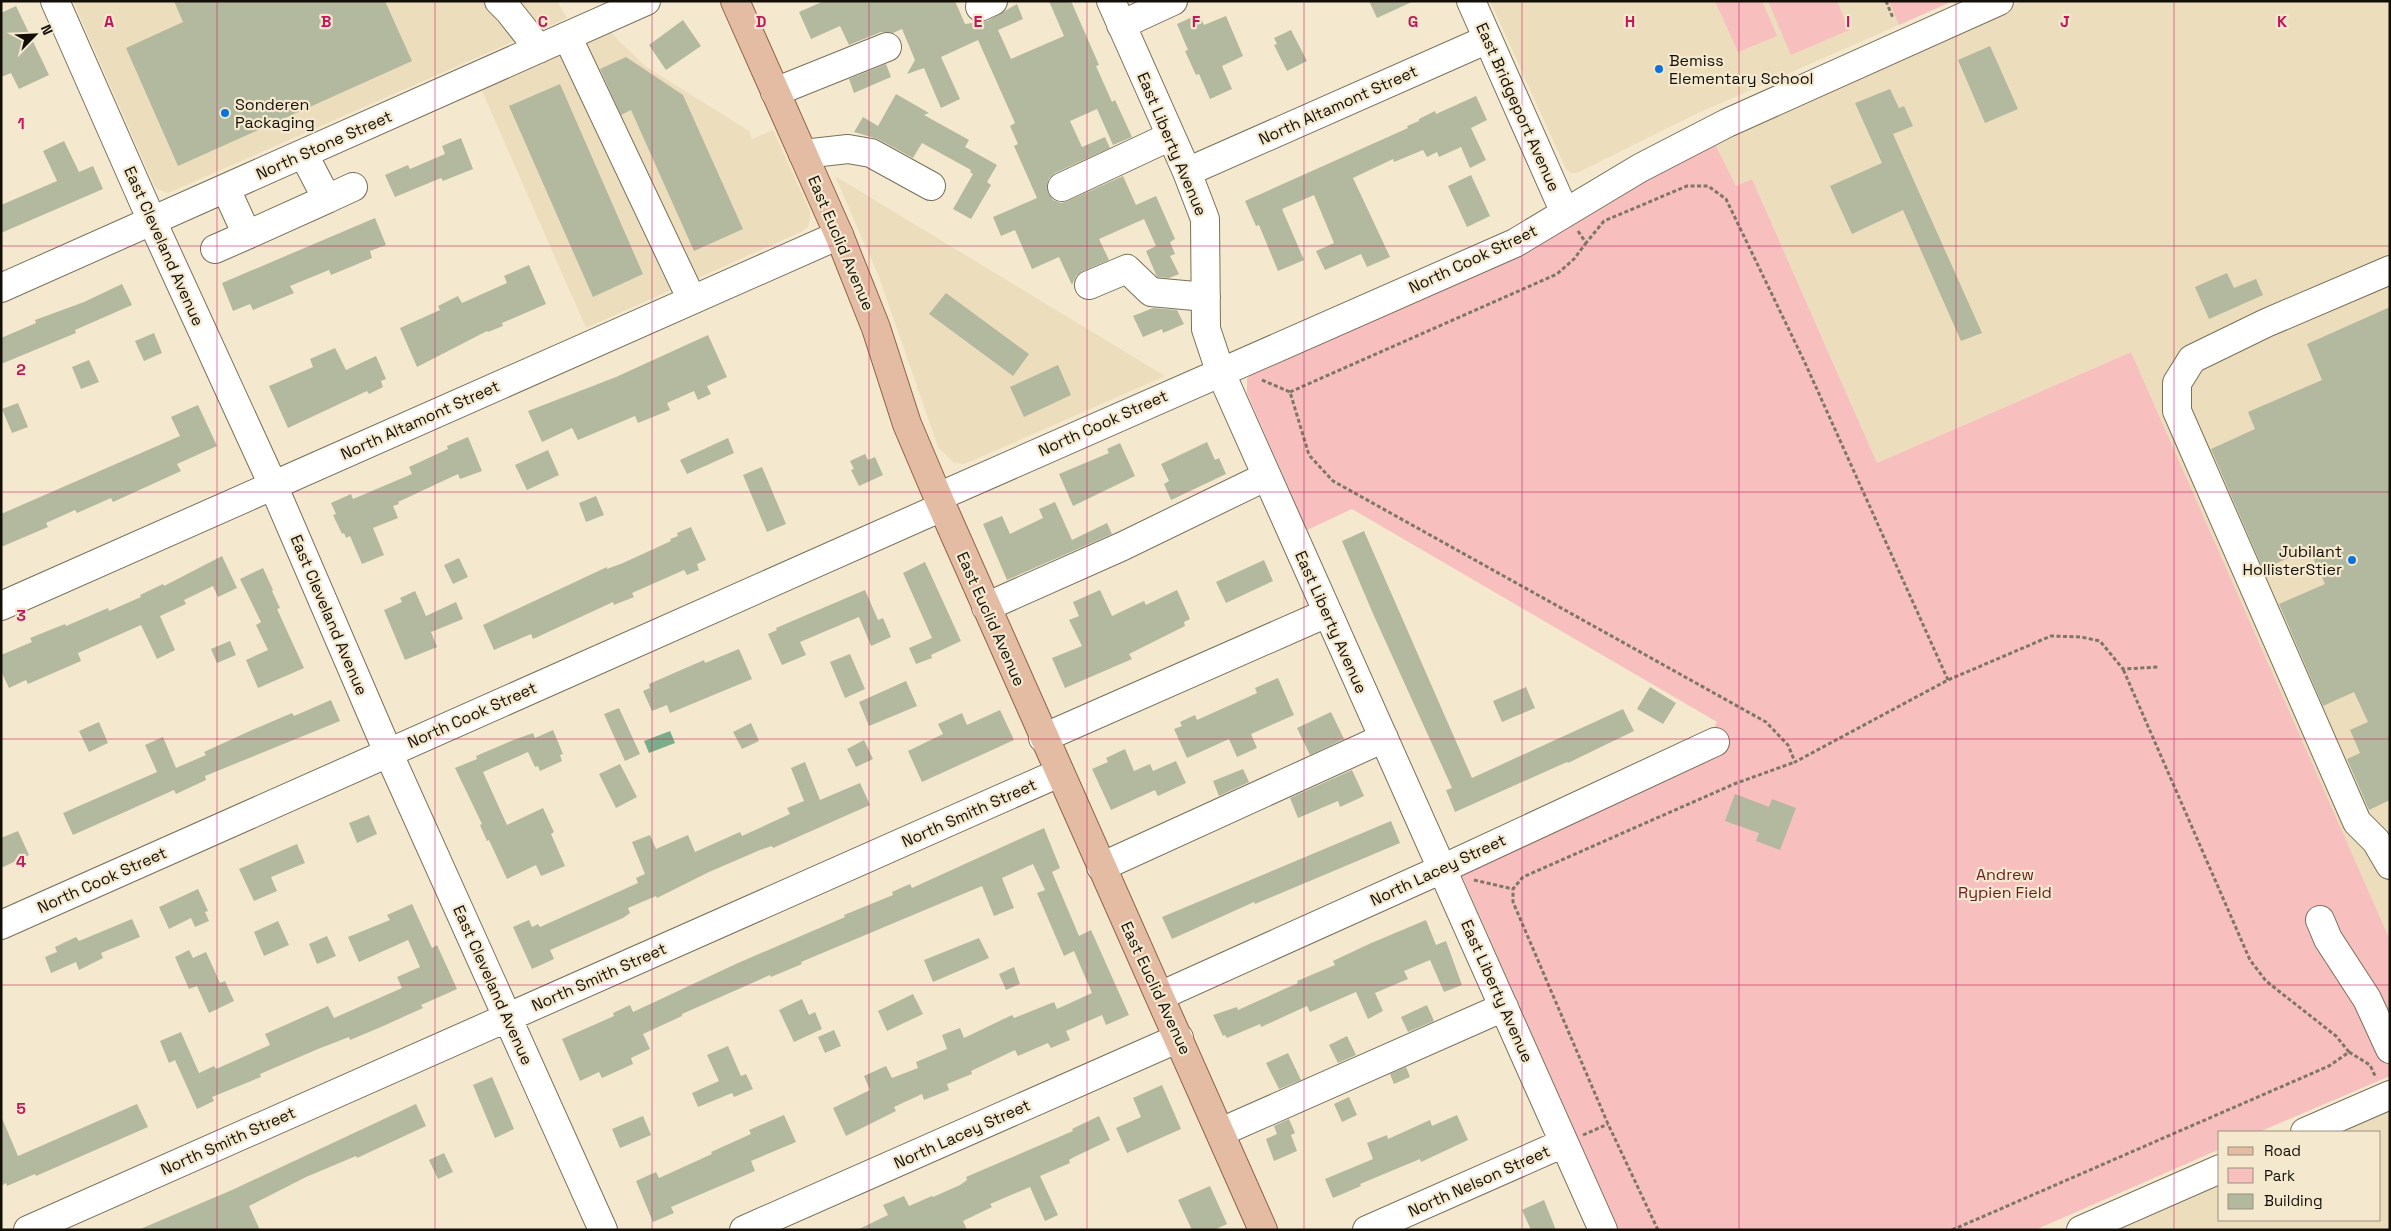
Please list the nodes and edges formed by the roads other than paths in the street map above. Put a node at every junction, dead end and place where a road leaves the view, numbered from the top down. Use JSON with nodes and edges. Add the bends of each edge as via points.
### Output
{"nodes":[{"id":1,"x":54,"y":1,"type":"edge"},
{"id":2,"x":499,"y":1,"type":"edge"},
{"id":3,"x":646,"y":1,"type":"edge"},
{"id":4,"x":735,"y":1,"type":"edge"},
{"id":5,"x":1173,"y":1,"type":"edge"},
{"id":6,"x":1472,"y":1,"type":"edge"},
{"id":7,"x":1999,"y":1,"type":"edge"},
{"id":8,"x":1116,"y":13,"type":"edge"},
{"id":9,"x":568,"y":36,"type":"junction"},
{"id":10,"x":1488,"y":39,"type":"junction"},
{"id":11,"x":887,"y":47,"type":"dead end"},
{"id":12,"x":539,"y":49,"type":"junction"},
{"id":13,"x":775,"y":92,"type":"junction"},
{"id":14,"x":1171,"y":136,"type":"junction"},
{"id":15,"x":304,"y":154,"type":"junction"},
{"id":16,"x":803,"y":154,"type":"junction"},
{"id":17,"x":1187,"y":172,"type":"junction"},
{"id":18,"x":353,"y":186,"type":"dead end"},
{"id":19,"x":931,"y":186,"type":"dead end"},
{"id":20,"x":1062,"y":187,"type":"dead end"},
{"id":21,"x":226,"y":189,"type":"junction"},
{"id":22,"x":327,"y":199,"type":"junction"},
{"id":23,"x":1565,"y":213,"type":"junction"},
{"id":24,"x":152,"y":221,"type":"junction"},
{"id":25,"x":247,"y":235,"type":"junction"},
{"id":26,"x":839,"y":235,"type":"junction"},
{"id":27,"x":215,"y":249,"type":"dead end"},
{"id":28,"x":2390,"y":270,"type":"edge"},
{"id":29,"x":1089,"y":286,"type":"dead end"},
{"id":30,"x":1,"y":288,"type":"edge"},
{"id":31,"x":1206,"y":297,"type":"junction"},
{"id":32,"x":692,"y":300,"type":"junction"},
{"id":33,"x":1220,"y":371,"type":"junction"},
{"id":34,"x":1267,"y":476,"type":"junction"},
{"id":35,"x":273,"y":485,"type":"junction"},
{"id":36,"x":940,"y":502,"type":"junction"},
{"id":37,"x":1,"y":606,"type":"edge"},
{"id":38,"x":986,"y":607,"type":"junction"},
{"id":39,"x":1327,"y":613,"type":"junction"},
{"id":40,"x":1043,"y":738,"type":"junction"},
{"id":41,"x":1384,"y":738,"type":"junction"},
{"id":42,"x":1715,"y":742,"type":"dead end"},
{"id":43,"x":388,"y":752,"type":"junction"},
{"id":44,"x":1059,"y":774,"type":"junction"},
{"id":45,"x":2390,"y":866,"type":"edge"},
{"id":46,"x":1101,"y":868,"type":"junction"},
{"id":47,"x":1442,"y":869,"type":"junction"},
{"id":48,"x":2320,"y":920,"type":"dead end"},
{"id":49,"x":1,"y":925,"type":"edge"},
{"id":50,"x":1160,"y":996,"type":"junction"},
{"id":51,"x":1504,"y":1007,"type":"junction"},
{"id":52,"x":508,"y":1018,"type":"junction"},
{"id":53,"x":1180,"y":1038,"type":"junction"},
{"id":54,"x":2390,"y":1049,"type":"edge"},
{"id":55,"x":2388,"y":1096,"type":"edge"},
{"id":56,"x":2307,"y":1131,"type":"edge"},
{"id":57,"x":1221,"y":1132,"type":"junction"},
{"id":58,"x":1564,"y":1143,"type":"junction"},
{"id":59,"x":2218,"y":1170,"type":"edge"},
{"id":60,"x":28,"y":1230,"type":"edge"},
{"id":61,"x":603,"y":1230,"type":"edge"},
{"id":62,"x":744,"y":1230,"type":"edge"},
{"id":63,"x":1263,"y":1230,"type":"edge"},
{"id":64,"x":1367,"y":1230,"type":"edge"},
{"id":65,"x":1603,"y":1230,"type":"edge"},
{"id":66,"x":2081,"y":1230,"type":"edge"}],
"edges":[{"from":1,"to":24,"type":"street","name":"East Cleveland Avenue"},
{"from":2,"to":12,"type":"street"},
{"from":3,"to":9,"type":"street","name":"North Stone Street"},
{"from":4,"to":13,"type":"main road","name":"East Euclid Avenue"},
{"from":5,"to":8,"type":"street"},
{"from":6,"to":10,"type":"street","name":"East Bridgeport Avenue"},
{"from":7,"to":23,"type":"street","name":"North Cook Street","via":[[1727,123],[1640,168]]},
{"from":8,"to":14,"type":"street","name":"East Liberty Avenue"},
{"from":9,"to":12,"type":"street","name":"North Stone Street"},
{"from":9,"to":32,"type":"street"},
{"from":10,"to":17,"type":"street","name":"North Altamont Street"},
{"from":10,"to":23,"type":"street","name":"East Bridgeport Avenue"},
{"from":11,"to":13,"type":"street"},
{"from":12,"to":15,"type":"street","name":"North Stone Street"},
{"from":13,"to":16,"type":"main road","name":"East Euclid Avenue"},
{"from":14,"to":17,"type":"street","name":"East Liberty Avenue"},
{"from":14,"to":20,"type":"street"},
{"from":15,"to":21,"type":"street","name":"North Stone Street"},
{"from":15,"to":22,"type":"street"},
{"from":16,"to":19,"type":"street","via":[[848,149],[871,152]]},
{"from":16,"to":26,"type":"main road","name":"East Euclid Avenue"},
{"from":17,"to":31,"type":"street","name":"East Liberty Avenue","via":[[1205,219]]},
{"from":18,"to":22,"type":"street"},
{"from":21,"to":24,"type":"street","name":"North Stone Street"},
{"from":21,"to":25,"type":"street"},
{"from":22,"to":25,"type":"street"},
{"from":23,"to":33,"type":"street","name":"North Cook Street","via":[[1515,243]]},
{"from":24,"to":30,"type":"street","name":"North Stone Street"},
{"from":24,"to":35,"type":"street","name":"East Cleveland Avenue"},
{"from":25,"to":27,"type":"street"},
{"from":26,"to":32,"type":"street","name":"North Altamont Street"},
{"from":26,"to":36,"type":"main road","name":"East Euclid Avenue","via":[[876,328],[907,424]]},
{"from":28,"to":45,"type":"street","via":[[2266,322],[2192,359],[2177,383],[2177,411],[2357,822],[2376,841]]},
{"from":29,"to":31,"type":"street","via":[[1127,269],[1151,292]]},
{"from":31,"to":33,"type":"street","name":"East Liberty Avenue","via":[[1206,329]]},
{"from":32,"to":35,"type":"street","name":"North Altamont Street"},
{"from":33,"to":34,"type":"street","name":"East Liberty Avenue"},
{"from":33,"to":36,"type":"street","name":"North Cook Street"},
{"from":34,"to":38,"type":"street","via":[[1123,546]]},
{"from":34,"to":39,"type":"street","name":"East Liberty Avenue"},
{"from":35,"to":37,"type":"street","name":"North Altamont Street"},
{"from":35,"to":43,"type":"street","name":"East Cleveland Avenue"},
{"from":36,"to":38,"type":"main road","name":"East Euclid Avenue"},
{"from":36,"to":43,"type":"street","name":"North Cook Street"},
{"from":38,"to":40,"type":"main road","name":"East Euclid Avenue"},
{"from":39,"to":40,"type":"street"},
{"from":39,"to":41,"type":"street","name":"East Liberty Avenue"},
{"from":40,"to":44,"type":"main road","name":"East Euclid Avenue"},
{"from":41,"to":46,"type":"street"},
{"from":41,"to":47,"type":"street","name":"East Liberty Avenue"},
{"from":42,"to":47,"type":"street","name":"North Lacey Street"},
{"from":43,"to":49,"type":"street","name":"North Cook Street"},
{"from":43,"to":52,"type":"street","name":"East Cleveland Avenue"},
{"from":44,"to":46,"type":"main road","name":"East Euclid Avenue"},
{"from":44,"to":52,"type":"street","name":"North Smith Street"},
{"from":46,"to":50,"type":"main road","name":"East Euclid Avenue"},
{"from":47,"to":50,"type":"street","name":"North Lacey Street"},
{"from":47,"to":51,"type":"street","name":"East Liberty Avenue"},
{"from":48,"to":54,"type":"street","via":[[2328,939],[2367,999]]},
{"from":50,"to":53,"type":"main road","name":"East Euclid Avenue"},
{"from":51,"to":57,"type":"street"},
{"from":51,"to":58,"type":"street","name":"East Liberty Avenue"},
{"from":52,"to":60,"type":"street","name":"North Smith Street"},
{"from":52,"to":61,"type":"street","name":"East Cleveland Avenue"},
{"from":53,"to":57,"type":"main road","name":"East Euclid Avenue"},
{"from":53,"to":62,"type":"street","name":"North Lacey Street"},
{"from":55,"to":56,"type":"street"},
{"from":57,"to":63,"type":"main road","name":"East Euclid Avenue"},
{"from":58,"to":64,"type":"street","name":"North Nelson Street"},
{"from":58,"to":65,"type":"street","name":"East Liberty Avenue"},
{"from":59,"to":66,"type":"street"}]}
